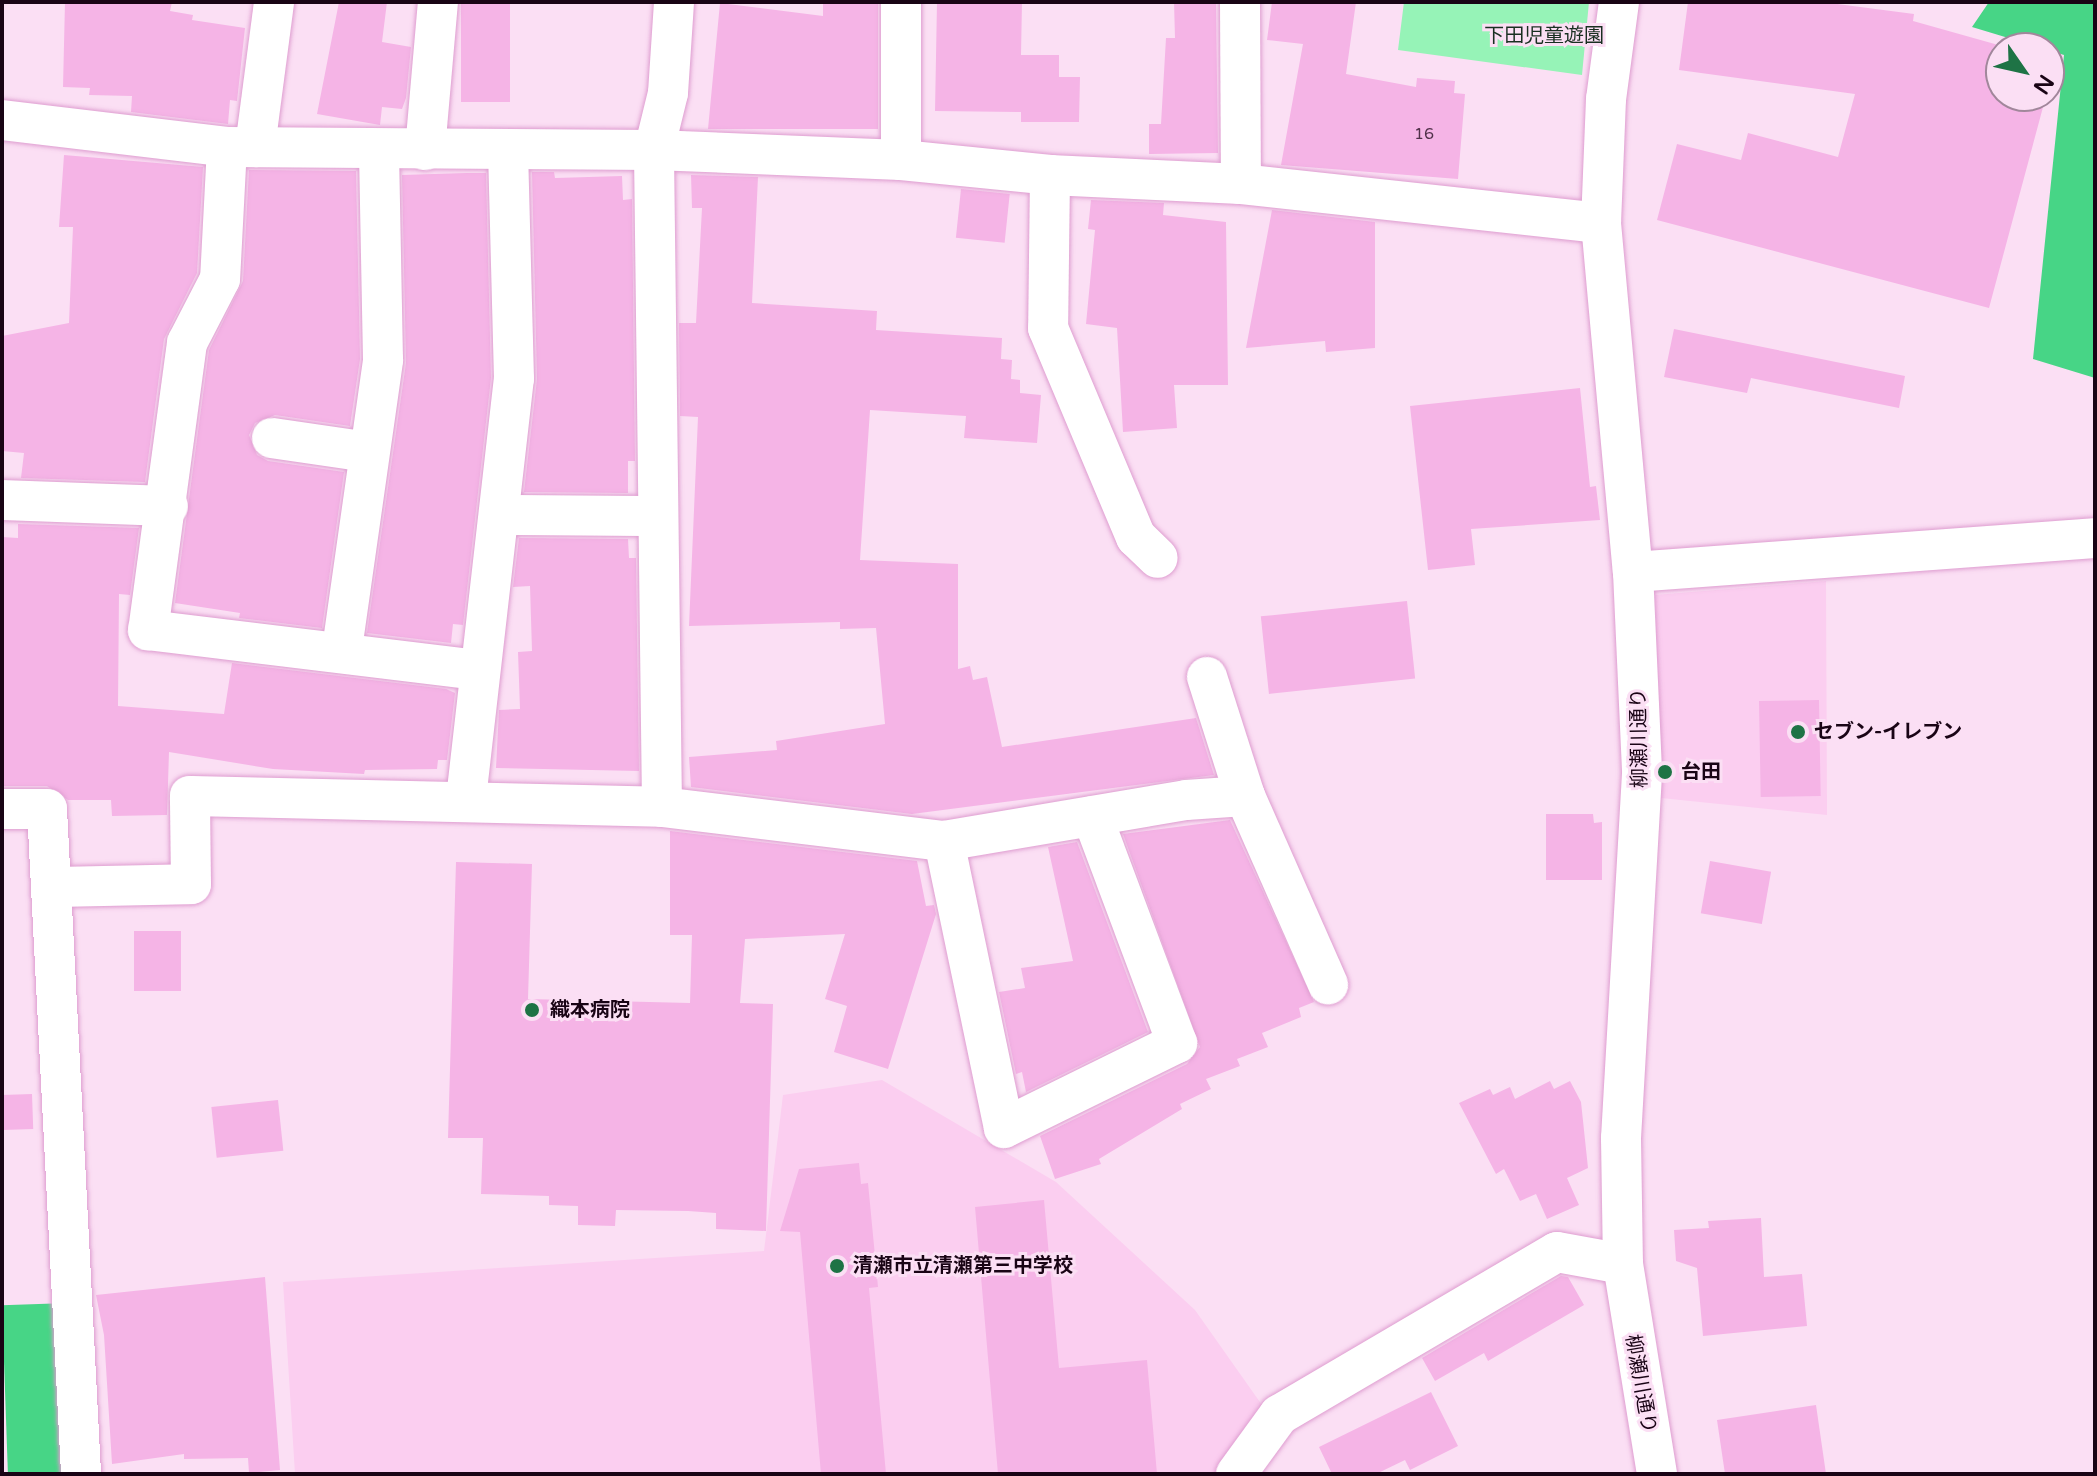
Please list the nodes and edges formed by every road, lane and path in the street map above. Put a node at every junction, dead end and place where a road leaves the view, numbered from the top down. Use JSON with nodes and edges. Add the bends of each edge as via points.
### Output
{"nodes":[{"id":1,"x":274,"y":2,"type":"edge"},
{"id":2,"x":438,"y":2,"type":"edge"},
{"id":3,"x":674,"y":2,"type":"edge"},
{"id":4,"x":901,"y":2,"type":"edge"},
{"id":5,"x":1240,"y":2,"type":"edge"},
{"id":6,"x":1619,"y":2,"type":"edge"},
{"id":7,"x":2,"y":120,"type":"edge"},
{"id":8,"x":241,"y":147,"type":"junction"},
{"id":9,"x":379,"y":149,"type":"junction"},
{"id":10,"x":425,"y":150,"type":"junction"},
{"id":11,"x":654,"y":150,"type":"junction"},
{"id":12,"x":508,"y":152,"type":"junction"},
{"id":13,"x":901,"y":160,"type":"junction"},
{"id":14,"x":1050,"y":175,"type":"junction"},
{"id":15,"x":1241,"y":184,"type":"junction"},
{"id":16,"x":1601,"y":223,"type":"junction"},
{"id":17,"x":272,"y":438,"type":"dead end"},
{"id":18,"x":368,"y":452,"type":"junction"},
{"id":19,"x":2,"y":500,"type":"edge"},
{"id":20,"x":168,"y":506,"type":"junction"},
{"id":21,"x":501,"y":515,"type":"junction"},
{"id":22,"x":657,"y":516,"type":"junction"},
{"id":23,"x":2095,"y":538,"type":"edge"},
{"id":24,"x":1158,"y":558,"type":"dead end"},
{"id":25,"x":1633,"y":572,"type":"junction"},
{"id":26,"x":342,"y":649,"type":"junction"},
{"id":27,"x":480,"y":670,"type":"junction"},
{"id":28,"x":1207,"y":677,"type":"dead end"},
{"id":29,"x":1245,"y":796,"type":"junction"},
{"id":30,"x":466,"y":799,"type":"junction"},
{"id":31,"x":662,"y":807,"type":"junction"},
{"id":32,"x":2,"y":809,"type":"edge"},
{"id":33,"x":1092,"y":816,"type":"junction"},
{"id":34,"x":944,"y":841,"type":"junction"},
{"id":35,"x":52,"y":887,"type":"junction"},
{"id":36,"x":1328,"y":984,"type":"dead end"},
{"id":37,"x":1623,"y":1264,"type":"junction"},
{"id":38,"x":81,"y":1474,"type":"edge"},
{"id":39,"x":1236,"y":1474,"type":"edge"},
{"id":40,"x":1657,"y":1474,"type":"edge"}],
"edges":[{"from":1,"to":8,"type":"street"},
{"from":2,"to":10,"type":"street"},
{"from":3,"to":11,"type":"street","via":[[668,93]]},
{"from":4,"to":13,"type":"street"},
{"from":5,"to":15,"type":"street"},
{"from":6,"to":16,"type":"street","name":"柳瀬川通り","via":[[1606,99]]},
{"from":7,"to":8,"type":"street"},
{"from":8,"to":9,"type":"street"},
{"from":8,"to":20,"type":"street","via":[[220,279],[187,343]]},
{"from":9,"to":10,"type":"street"},
{"from":9,"to":18,"type":"street","via":[[383,360]]},
{"from":10,"to":12,"type":"street"},
{"from":11,"to":12,"type":"street"},
{"from":11,"to":13,"type":"street"},
{"from":11,"to":22,"type":"street"},
{"from":12,"to":21,"type":"street","via":[[514,379]]},
{"from":13,"to":14,"type":"street"},
{"from":14,"to":15,"type":"street"},
{"from":14,"to":24,"type":"street","via":[[1048,328],[1136,537]]},
{"from":15,"to":16,"type":"street"},
{"from":16,"to":25,"type":"street","name":"柳瀬川通り"},
{"from":17,"to":18,"type":"street"},
{"from":18,"to":26,"type":"street"},
{"from":19,"to":20,"type":"street"},
{"from":20,"to":26,"type":"street","via":[[148,630]]},
{"from":21,"to":22,"type":"street"},
{"from":21,"to":27,"type":"street"},
{"from":22,"to":31,"type":"street"},
{"from":23,"to":25,"type":"street"},
{"from":25,"to":37,"type":"street","name":"柳瀬川通り","via":[[1642,774],[1621,1138]]},
{"from":26,"to":27,"type":"street"},
{"from":27,"to":30,"type":"street"},
{"from":28,"to":29,"type":"street"},
{"from":29,"to":33,"type":"street"},
{"from":29,"to":36,"type":"street"},
{"from":30,"to":31,"type":"street"},
{"from":30,"to":35,"type":"street","via":[[190,796],[191,884]]},
{"from":31,"to":34,"type":"street"},
{"from":32,"to":35,"type":"street","via":[[47,809]]},
{"from":33,"to":34,"type":"street"},
{"from":33,"to":34,"type":"street","via":[[1177,1043],[1004,1128]]},
{"from":35,"to":38,"type":"street"},
{"from":37,"to":39,"type":"street","via":[[1557,1252],[1279,1415]]},
{"from":37,"to":40,"type":"street","name":"柳瀬川通り"}]}
